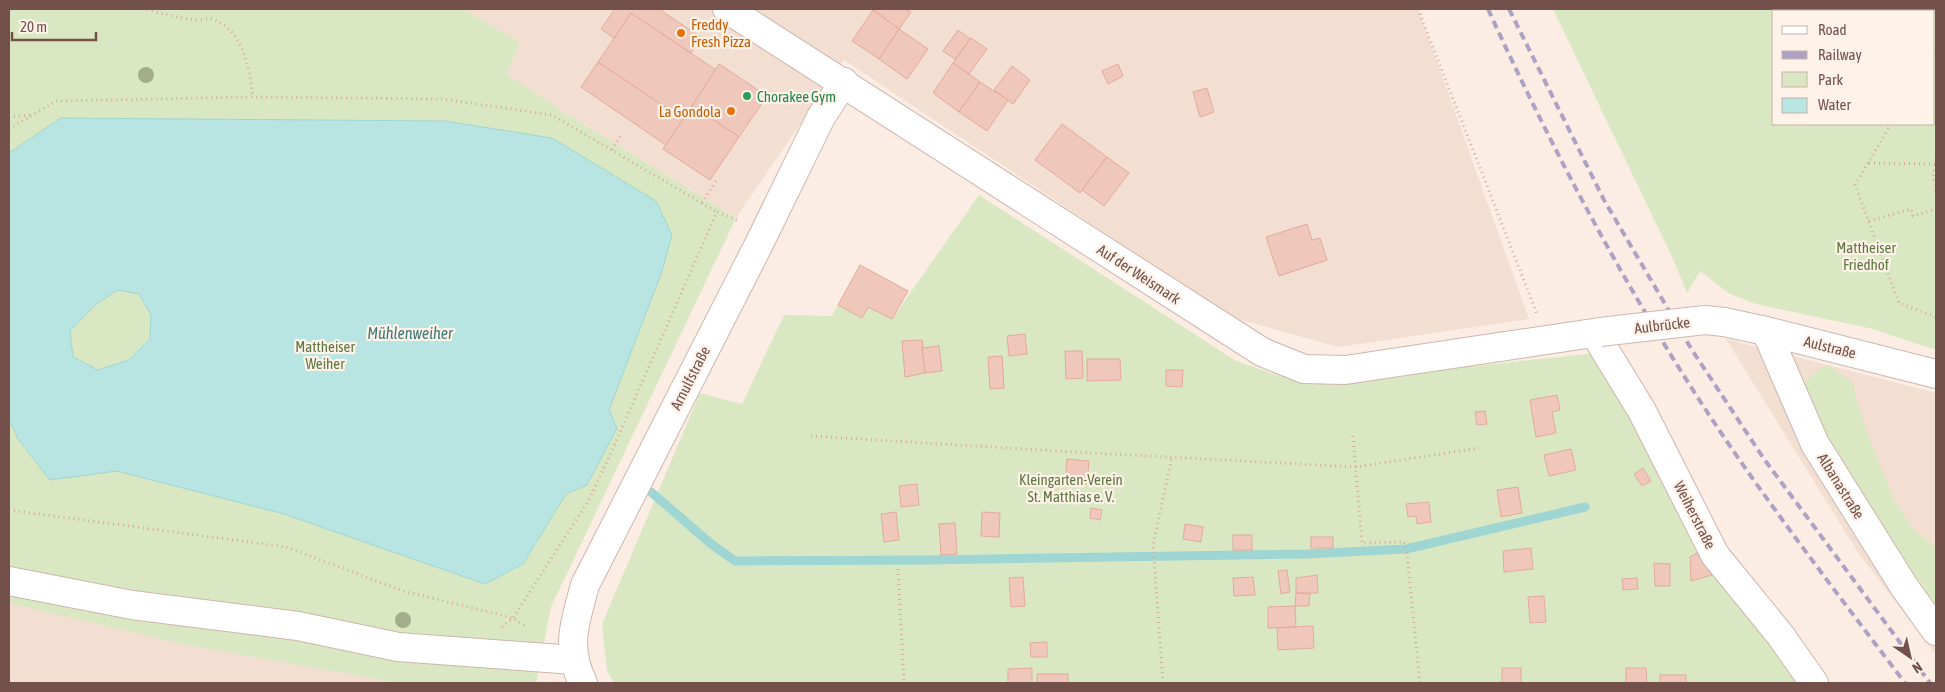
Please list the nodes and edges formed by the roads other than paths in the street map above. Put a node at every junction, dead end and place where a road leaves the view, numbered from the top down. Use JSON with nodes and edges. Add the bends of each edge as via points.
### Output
{"nodes":[{"id":1,"x":728,"y":9,"type":"edge"},
{"id":2,"x":844,"y":82,"type":"junction"},
{"id":3,"x":1724,"y":322,"type":"joint"},
{"id":4,"x":1766,"y":330,"type":"junction"},
{"id":5,"x":1598,"y":333,"type":"junction"},
{"id":6,"x":1936,"y":374,"type":"edge"},
{"id":7,"x":9,"y":581,"type":"edge"},
{"id":8,"x":1936,"y":631,"type":"edge"},
{"id":9,"x":570,"y":667,"type":"edge"},
{"id":10,"x":1814,"y":683,"type":"edge"}],
"edges":[{"from":1,"to":2,"type":"street","name":"Auf der Weismark"},
{"from":2,"to":5,"type":"street","name":"Auf der Weismark","via":[[1254,347],[1304,369],[1345,370]]},
{"from":2,"to":9,"type":"street","name":"Arnulfstraße","via":[[821,117],[585,585],[573,634]]},
{"from":3,"to":4,"type":"street","name":"Aulstraße"},
{"from":3,"to":5,"type":"street","name":"Aulbrücke","bridge":true,"via":[[1705,320]]},
{"from":4,"to":6,"type":"street","name":"Aulstraße"},
{"from":4,"to":8,"type":"street","name":"Albanastraße","via":[[1815,444],[1905,588]]},
{"from":5,"to":10,"type":"street","name":"Weiherstraße","via":[[1642,411],[1715,555],[1781,636]]},
{"from":7,"to":9,"type":"street","via":[[132,605],[298,626],[398,647]]}]}
